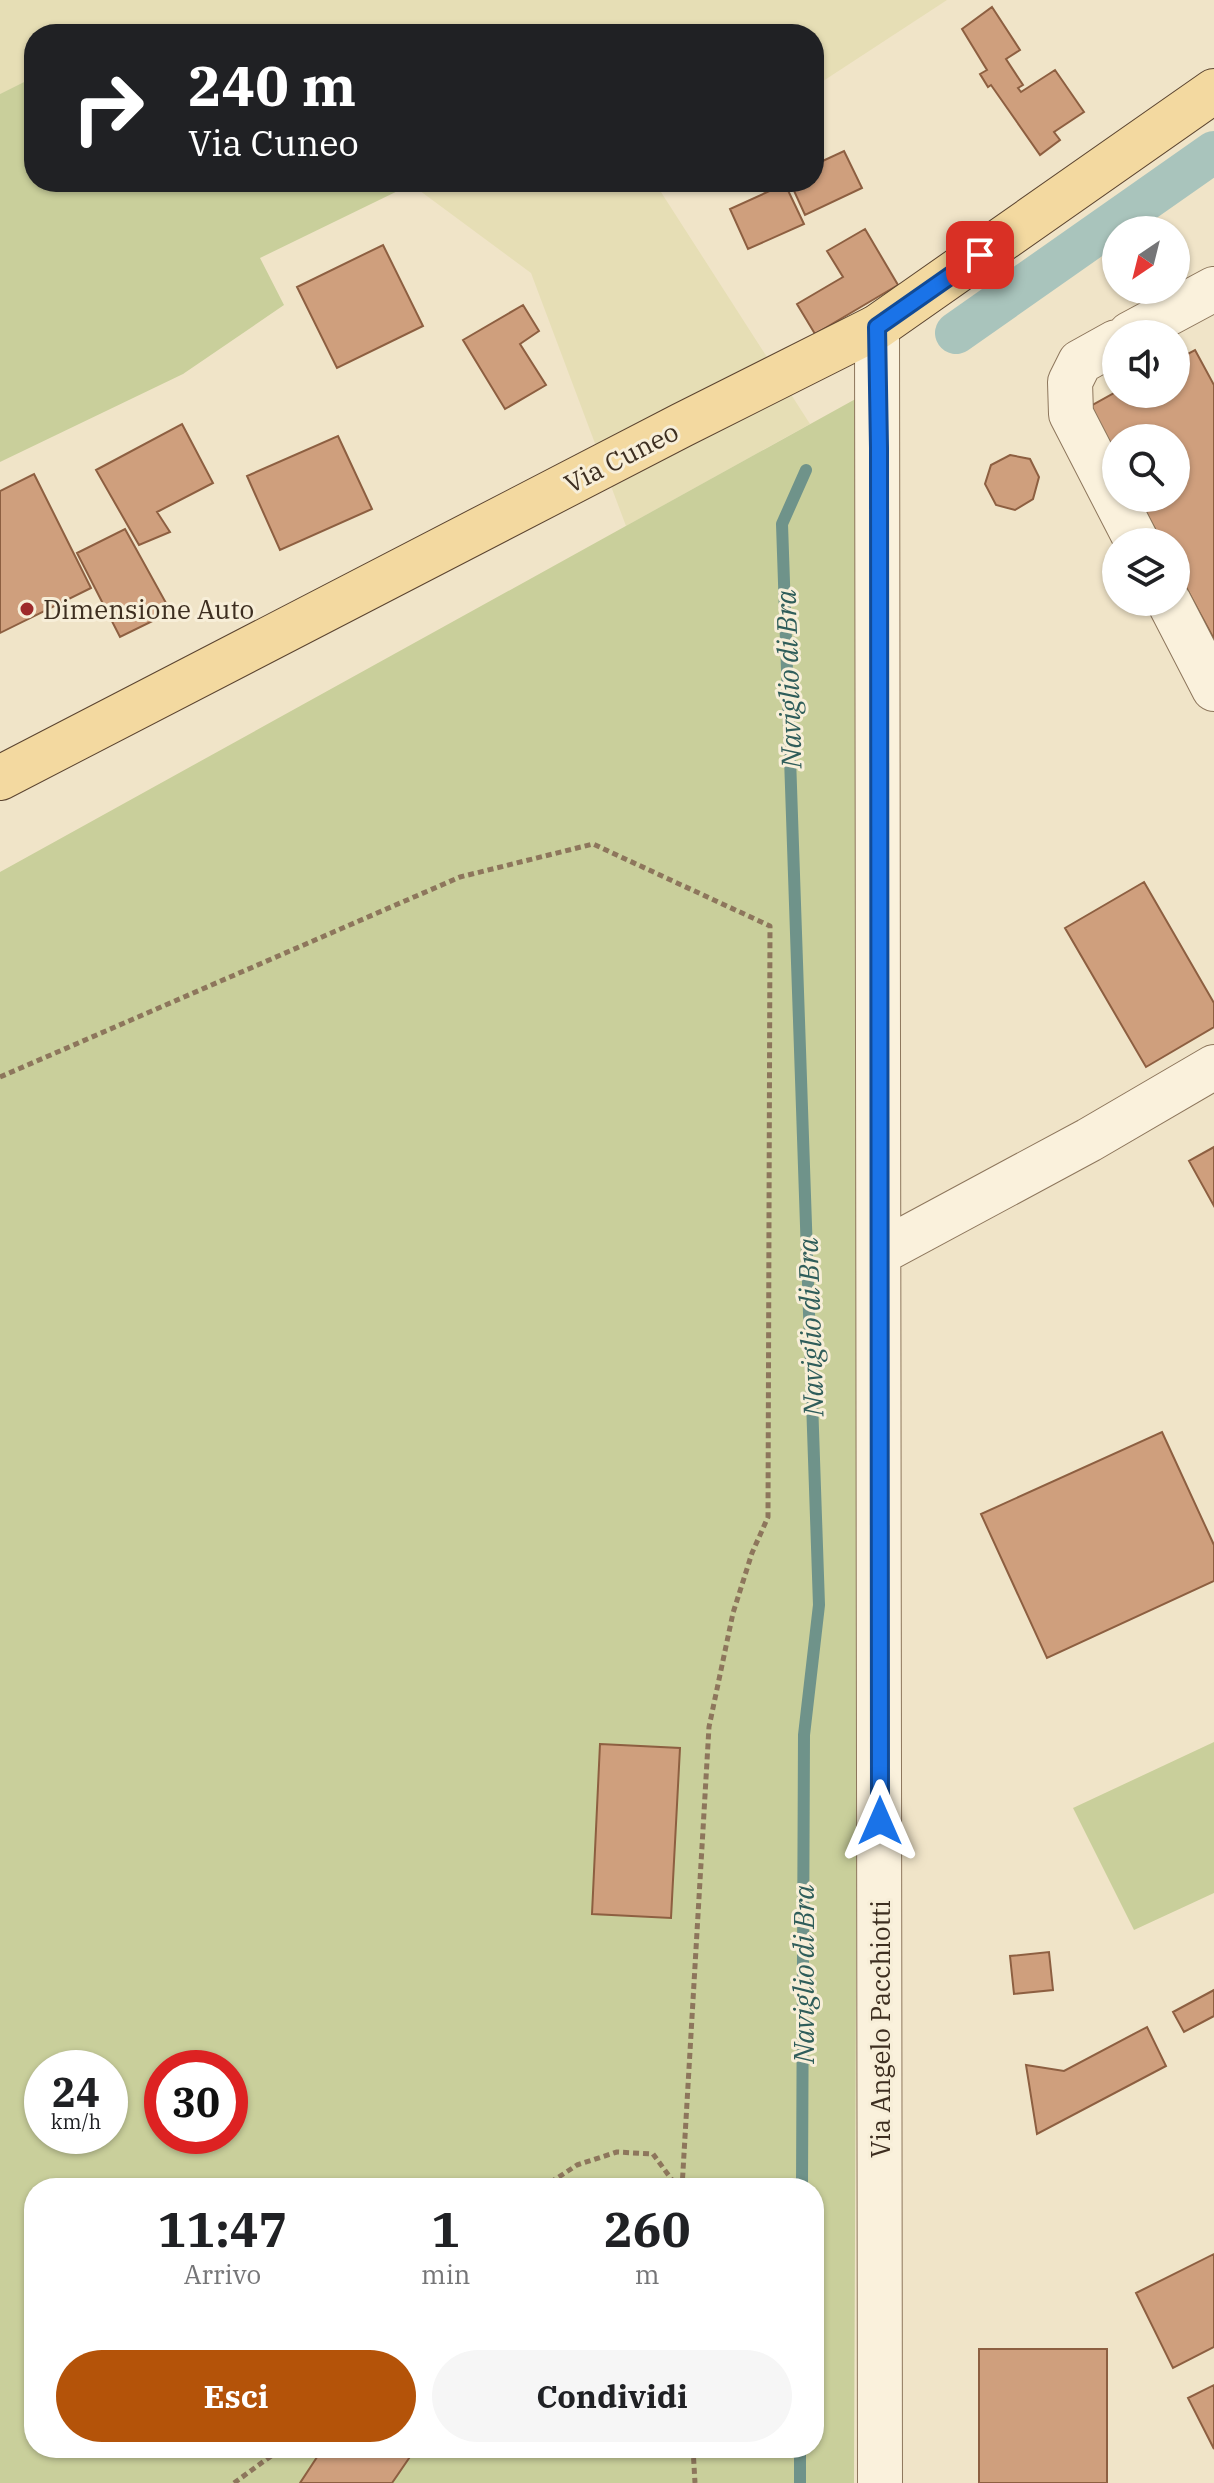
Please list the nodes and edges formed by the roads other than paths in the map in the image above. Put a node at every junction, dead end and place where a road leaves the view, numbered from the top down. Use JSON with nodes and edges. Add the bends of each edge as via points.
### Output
{"nodes":[{"id":1,"x":1214,"y":91,"type":"edge"},
{"id":2,"x":1214,"y":289,"type":"edge"},
{"id":3,"x":1156,"y":320,"type":"edge"},
{"id":4,"x":877,"y":327,"type":"junction"},
{"id":5,"x":1102,"y":350,"type":"edge"},
{"id":6,"x":1130,"y":528,"type":"edge"},
{"id":7,"x":1176,"y":616,"type":"edge"},
{"id":8,"x":1214,"y":689,"type":"edge"},
{"id":9,"x":0,"y":778,"type":"edge"},
{"id":10,"x":1214,"y":1067,"type":"edge"},
{"id":11,"x":879,"y":1253,"type":"junction"},
{"id":12,"x":880,"y":2483,"type":"edge"}],
"edges":[{"from":1,"to":4,"type":"main road","name":"Via Cuneo"},
{"from":2,"to":3,"type":"street"},
{"from":4,"to":9,"type":"main road","name":"Via Cuneo"},
{"from":4,"to":11,"type":"street","name":"Via Angelo Pacchiotti"},
{"from":5,"to":6,"type":"street","via":[[1080,362],[1070,382],[1071,414]]},
{"from":7,"to":8,"type":"street"},
{"from":10,"to":11,"type":"street"},
{"from":11,"to":12,"type":"street","name":"Via Angelo Pacchiotti"}]}
